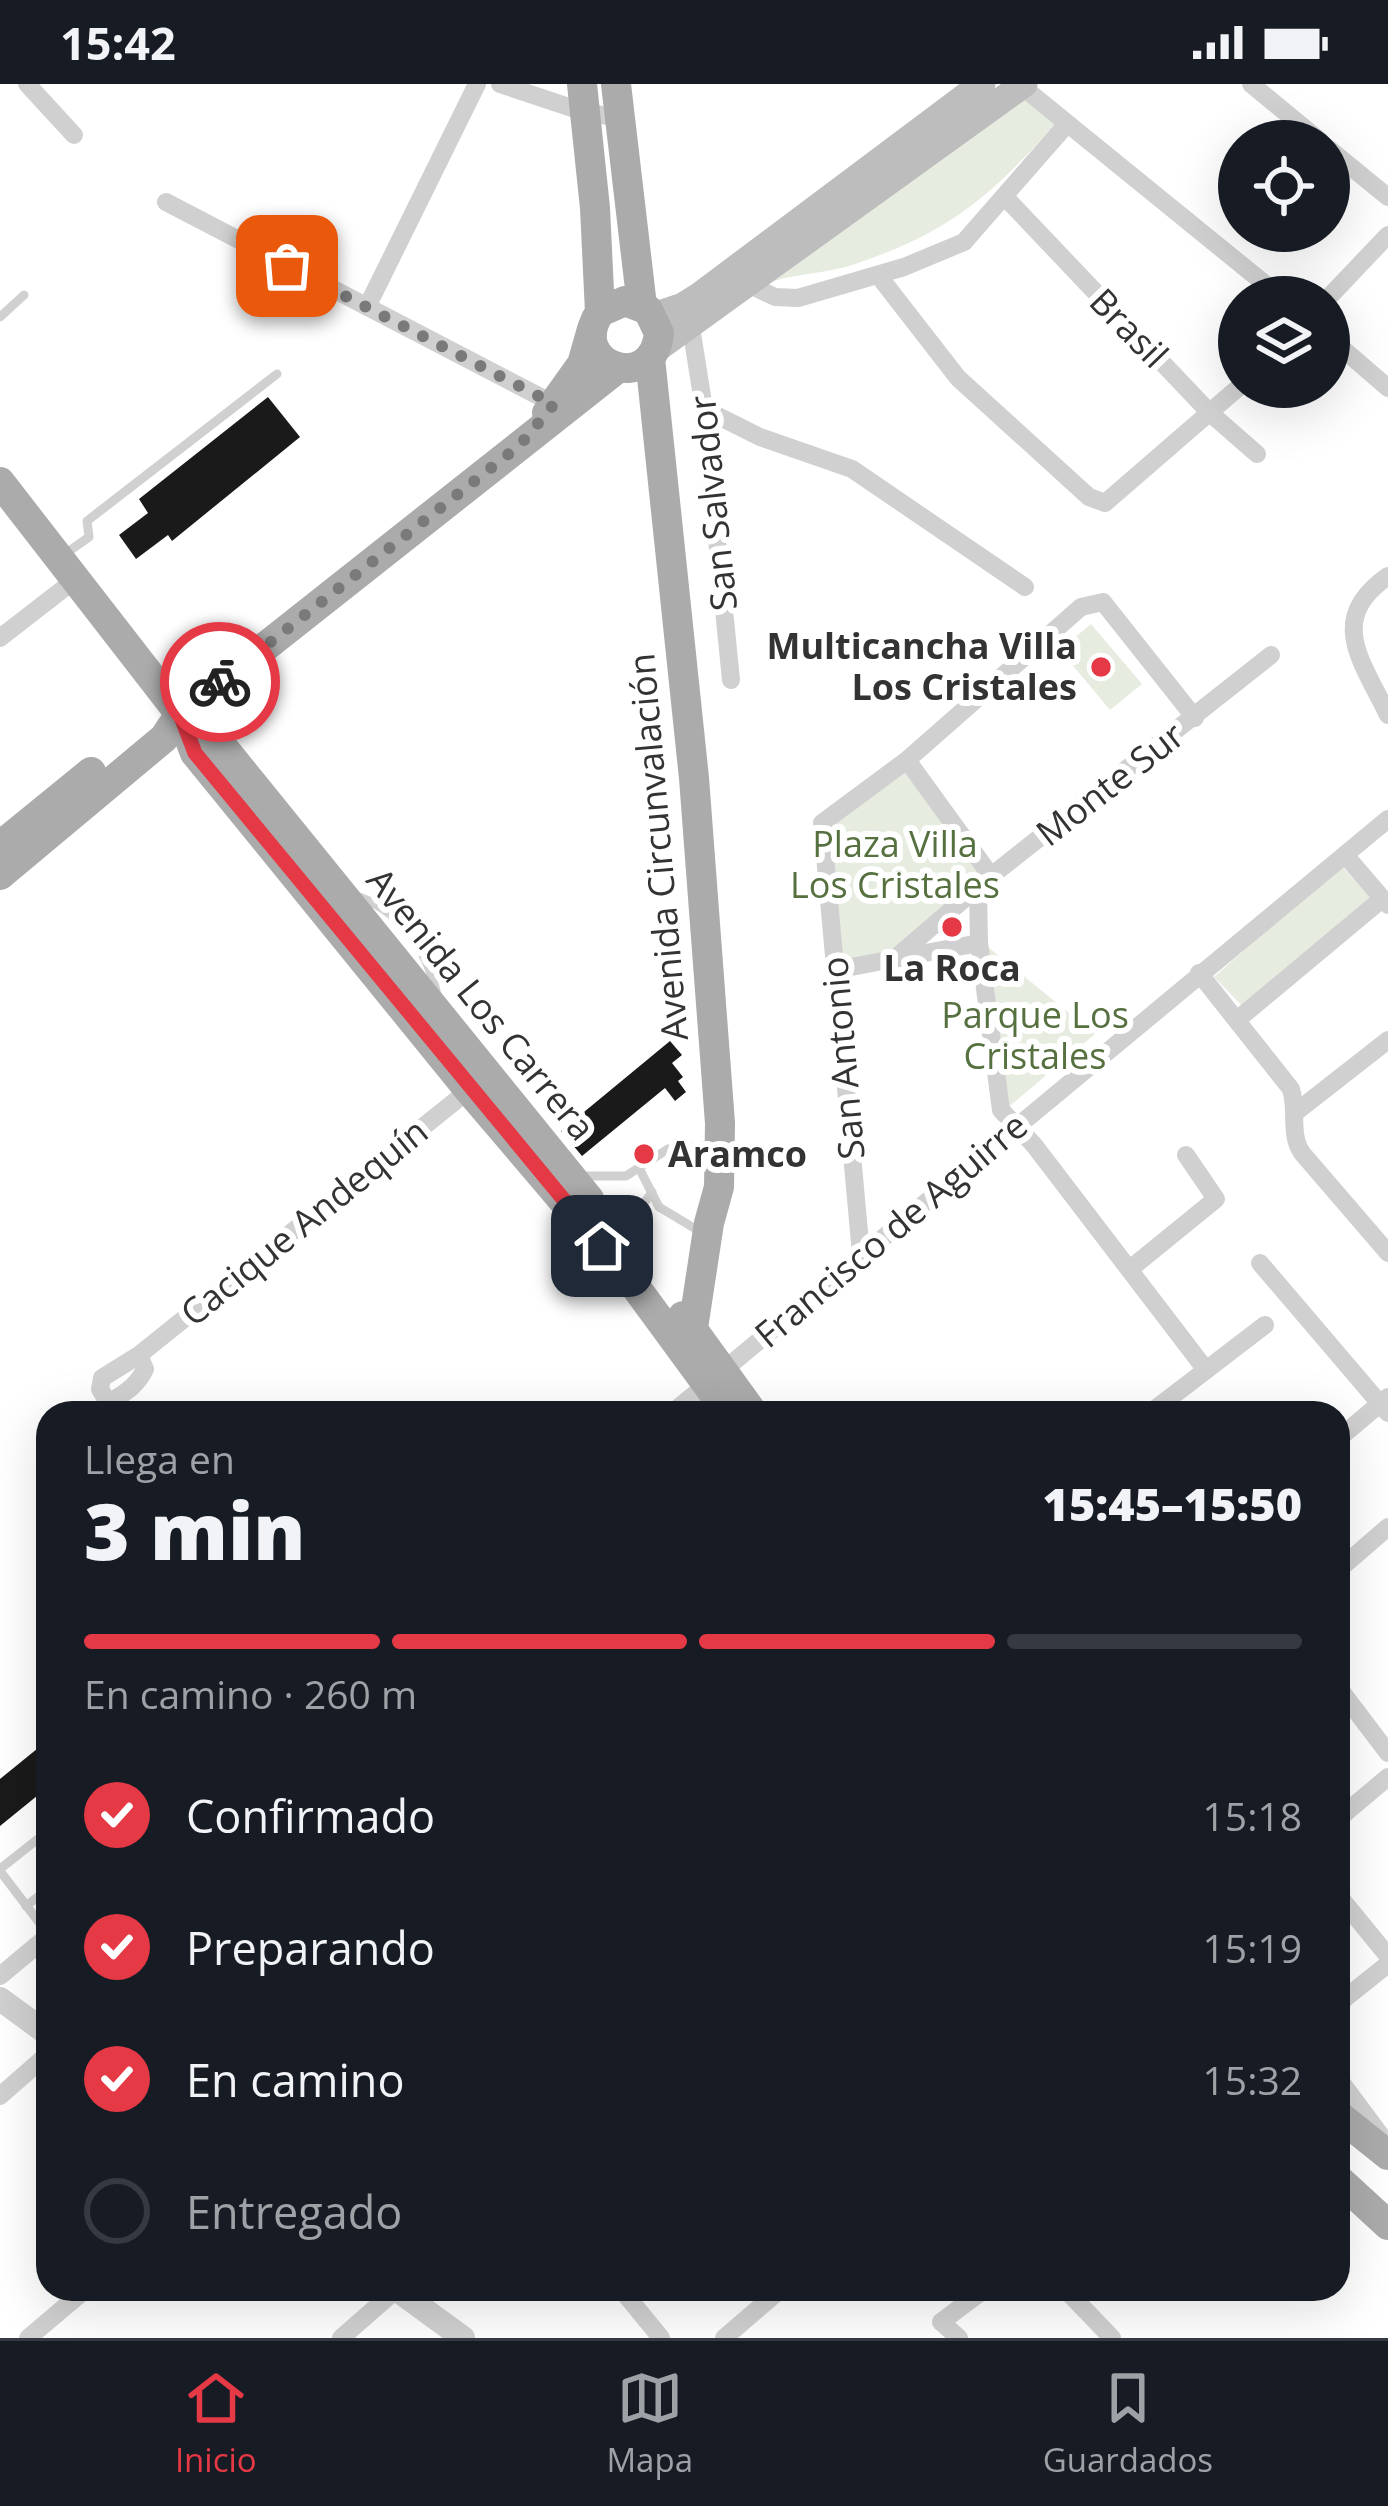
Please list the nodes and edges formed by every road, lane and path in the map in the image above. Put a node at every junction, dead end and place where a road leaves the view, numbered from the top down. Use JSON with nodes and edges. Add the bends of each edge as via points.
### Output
{"nodes":[{"id":1,"x":27,"y":84,"type":"edge"},
{"id":2,"x":477,"y":84,"type":"edge"},
{"id":3,"x":500,"y":84,"type":"edge"},
{"id":4,"x":982,"y":84,"type":"edge"},
{"id":5,"x":1251,"y":84,"type":"edge"},
{"id":6,"x":1021,"y":85,"type":"edge"},
{"id":7,"x":619,"y":94,"type":"edge"},
{"id":8,"x":583,"y":98,"type":"edge"},
{"id":9,"x":1295,"y":120,"type":"edge"},
{"id":10,"x":1067,"y":124,"type":"junction"},
{"id":11,"x":74,"y":135,"type":"dead end"},
{"id":12,"x":1350,"y":165,"type":"edge"},
{"id":13,"x":1005,"y":197,"type":"junction"},
{"id":14,"x":1388,"y":197,"type":"edge"},
{"id":15,"x":166,"y":202,"type":"dead end"},
{"id":16,"x":1388,"y":235,"type":"edge"},
{"id":17,"x":878,"y":275,"type":"junction"},
{"id":18,"x":1255,"y":276,"type":"edge"},
{"id":19,"x":1349,"y":276,"type":"edge"},
{"id":20,"x":750,"y":285,"type":"junction"},
{"id":21,"x":24,"y":296,"type":"dead end"},
{"id":22,"x":367,"y":308,"type":"junction"},
{"id":23,"x":648,"y":311,"type":"junction"},
{"id":24,"x":0,"y":317,"type":"edge"},
{"id":25,"x":596,"y":320,"type":"junction"},
{"id":26,"x":691,"y":327,"type":"junction"},
{"id":27,"x":653,"y":354,"type":"junction"},
{"id":28,"x":1350,"y":355,"type":"edge"},
{"id":29,"x":618,"y":368,"type":"junction"},
{"id":30,"x":277,"y":374,"type":"dead end"},
{"id":31,"x":1388,"y":388,"type":"edge"},
{"id":32,"x":554,"y":404,"type":"junction"},
{"id":33,"x":1218,"y":406,"type":"edge"},
{"id":34,"x":704,"y":409,"type":"junction"},
{"id":35,"x":1210,"y":413,"type":"junction"},
{"id":36,"x":520,"y":445,"type":"junction"},
{"id":37,"x":1258,"y":454,"type":"dead end"},
{"id":38,"x":0,"y":482,"type":"edge"},
{"id":39,"x":67,"y":569,"type":"junction"},
{"id":40,"x":1388,"y":577,"type":"edge"},
{"id":41,"x":1025,"y":587,"type":"dead end"},
{"id":42,"x":0,"y":638,"type":"edge"},
{"id":43,"x":1271,"y":655,"type":"dead end"},
{"id":44,"x":731,"y":680,"type":"dead end"},
{"id":45,"x":180,"y":714,"type":"junction"},
{"id":46,"x":1388,"y":715,"type":"edge"},
{"id":47,"x":1195,"y":718,"type":"junction"},
{"id":48,"x":908,"y":760,"type":"junction"},
{"id":49,"x":1388,"y":819,"type":"edge"},
{"id":50,"x":0,"y":846,"type":"edge"},
{"id":51,"x":1346,"y":856,"type":"junction"},
{"id":52,"x":0,"y":875,"type":"edge"},
{"id":53,"x":984,"y":882,"type":"junction"},
{"id":54,"x":1385,"y":902,"type":"edge"},
{"id":55,"x":979,"y":944,"type":"junction"},
{"id":56,"x":893,"y":959,"type":"junction"},
{"id":57,"x":835,"y":970,"type":"junction"},
{"id":58,"x":1199,"y":973,"type":"junction"},
{"id":59,"x":1237,"y":1021,"type":"junction"},
{"id":60,"x":1388,"y":1040,"type":"edge"},
{"id":61,"x":470,"y":1090,"type":"junction"},
{"id":62,"x":1296,"y":1112,"type":"junction"},
{"id":63,"x":1015,"y":1128,"type":"junction"},
{"id":64,"x":719,"y":1144,"type":"junction"},
{"id":65,"x":1186,"y":1155,"type":"dead end"},
{"id":66,"x":639,"y":1168,"type":"junction"},
{"id":67,"x":570,"y":1176,"type":"junction"},
{"id":68,"x":652,"y":1192,"type":"junction"},
{"id":69,"x":707,"y":1236,"type":"junction"},
{"id":70,"x":620,"y":1238,"type":"junction"},
{"id":71,"x":1388,"y":1253,"type":"edge"},
{"id":72,"x":861,"y":1254,"type":"junction"},
{"id":73,"x":1261,"y":1263,"type":"dead end"},
{"id":74,"x":1130,"y":1269,"type":"junction"},
{"id":75,"x":1265,"y":1325,"type":"dead end"},
{"id":76,"x":693,"y":1328,"type":"junction"},
{"id":77,"x":139,"y":1355,"type":"dead end"},
{"id":78,"x":1206,"y":1370,"type":"junction"},
{"id":79,"x":715,"y":1377,"type":"junction"},
{"id":80,"x":686,"y":1401,"type":"edge"},
{"id":81,"x":724,"y":1401,"type":"edge"},
{"id":82,"x":740,"y":1401,"type":"edge"},
{"id":83,"x":1166,"y":1401,"type":"edge"},
{"id":84,"x":1385,"y":1404,"type":"edge"},
{"id":85,"x":1350,"y":1430,"type":"edge"},
{"id":86,"x":1388,"y":1527,"type":"edge"},
{"id":87,"x":1350,"y":1560,"type":"edge"},
{"id":88,"x":1350,"y":1703,"type":"edge"},
{"id":89,"x":1388,"y":1753,"type":"edge"},
{"id":90,"x":1388,"y":1778,"type":"edge"},
{"id":91,"x":1350,"y":1809,"type":"edge"},
{"id":92,"x":36,"y":1841,"type":"edge"},
{"id":93,"x":0,"y":1870,"type":"edge"},
{"id":94,"x":36,"y":1898,"type":"edge"},
{"id":95,"x":26,"y":1906,"type":"junction"},
{"id":96,"x":1350,"y":1911,"type":"edge"},
{"id":97,"x":36,"y":1919,"type":"edge"},
{"id":98,"x":36,"y":1945,"type":"edge"},
{"id":99,"x":1388,"y":1960,"type":"edge"},
{"id":100,"x":0,"y":1976,"type":"edge"},
{"id":101,"x":1350,"y":1993,"type":"edge"},
{"id":102,"x":0,"y":1999,"type":"edge"},
{"id":103,"x":36,"y":2025,"type":"edge"},
{"id":104,"x":36,"y":2064,"type":"edge"},
{"id":105,"x":1350,"y":2095,"type":"edge"},
{"id":106,"x":0,"y":2096,"type":"edge"},
{"id":107,"x":1350,"y":2123,"type":"edge"},
{"id":108,"x":1388,"y":2150,"type":"edge"},
{"id":109,"x":1350,"y":2190,"type":"edge"},
{"id":110,"x":1388,"y":2225,"type":"edge"},
{"id":111,"x":72,"y":2301,"type":"edge"},
{"id":112,"x":383,"y":2301,"type":"edge"},
{"id":113,"x":413,"y":2301,"type":"edge"},
{"id":114,"x":631,"y":2301,"type":"edge"},
{"id":115,"x":767,"y":2301,"type":"edge"},
{"id":116,"x":969,"y":2301,"type":"edge"},
{"id":117,"x":1076,"y":2301,"type":"edge"},
{"id":118,"x":743,"y":2322,"type":"junction"},
{"id":119,"x":28,"y":2338,"type":"edge"},
{"id":120,"x":341,"y":2338,"type":"edge"},
{"id":121,"x":463,"y":2338,"type":"edge"},
{"id":122,"x":661,"y":2338,"type":"edge"},
{"id":123,"x":724,"y":2338,"type":"edge"},
{"id":124,"x":762,"y":2338,"type":"edge"},
{"id":125,"x":959,"y":2338,"type":"edge"},
{"id":126,"x":1112,"y":2338,"type":"edge"}],
"edges":[{"from":1,"to":11,"type":"street"},
{"from":2,"to":22,"type":"street"},
{"from":3,"to":8,"type":"street"},
{"from":4,"to":23,"type":"main road","via":[[699,296]]},
{"from":5,"to":9,"type":"street"},
{"from":6,"to":10,"type":"street"},
{"from":6,"to":20,"type":"main road"},
{"from":7,"to":8,"type":"street"},
{"from":7,"to":23,"type":"main road","name":"Avenida Circunvalación"},
{"from":8,"to":25,"type":"main road"},
{"from":10,"to":13,"type":"street"},
{"from":10,"to":18,"type":"street"},
{"from":12,"to":14,"type":"street"},
{"from":13,"to":17,"type":"street","via":[[964,242]]},
{"from":13,"to":35,"type":"street","name":"Brasil"},
{"from":15,"to":22,"type":"street"},
{"from":16,"to":19,"type":"street"},
{"from":17,"to":20,"type":"street","via":[[798,298]]},
{"from":17,"to":35,"type":"street","via":[[958,378],[1088,497],[1105,503]]},
{"from":20,"to":26,"type":"main road"},
{"from":21,"to":24,"type":"lane"},
{"from":22,"to":32,"type":"street"},
{"from":23,"to":25,"type":"main road","via":[[625,301]]},
{"from":23,"to":27,"type":"main road","name":"Avenida Circunvalación","via":[[659,333]]},
{"from":25,"to":29,"type":"main road","via":[[597,353]]},
{"from":25,"to":32,"type":"main road","via":[[581,364]]},
{"from":26,"to":27,"type":"main road"},
{"from":26,"to":34,"type":"street","name":"San Salvador"},
{"from":27,"to":29,"type":"main road","via":[[635,368]]},
{"from":27,"to":64,"type":"main road","name":"Avenida Circunvalación"},
{"from":28,"to":31,"type":"street"},
{"from":29,"to":36,"type":"main road"},
{"from":30,"to":39,"type":"lane","via":[[87,521],[88,537]]},
{"from":32,"to":36,"type":"main road"},
{"from":33,"to":35,"type":"street"},
{"from":34,"to":41,"type":"street","via":[[852,469]]},
{"from":34,"to":44,"type":"street","name":"San Salvador"},
{"from":35,"to":37,"type":"street","name":"Brasil"},
{"from":36,"to":45,"type":"main road"},
{"from":38,"to":39,"type":"main road","name":"Avenida Los Carrera"},
{"from":39,"to":42,"type":"street"},
{"from":39,"to":45,"type":"main road","name":"Avenida Los Carrera"},
{"from":40,"to":46,"type":"street","via":[[1354,609],[1353,641]]},
{"from":43,"to":47,"type":"street","name":"Monte Sur"},
{"from":45,"to":50,"type":"main road","via":[[152,722]]},
{"from":45,"to":52,"type":"main road","via":[[164,738]]},
{"from":45,"to":61,"type":"main road","name":"Avenida Los Carrera","via":[[195,753]]},
{"from":45,"to":67,"type":"main road","name":"Avenida Los Carrera","via":[[217,740]]},
{"from":47,"to":48,"type":"street","via":[[1103,602],[1081,607]]},
{"from":47,"to":53,"type":"street","name":"Monte Sur"},
{"from":48,"to":53,"type":"street"},
{"from":48,"to":57,"type":"street","name":"San Antonio","via":[[822,823]]},
{"from":49,"to":51,"type":"street","name":"Francisco de Aguirre"},
{"from":51,"to":54,"type":"street"},
{"from":51,"to":58,"type":"street","name":"Francisco de Aguirre"},
{"from":53,"to":55,"type":"street"},
{"from":53,"to":56,"type":"street","name":"Monte Sur"},
{"from":54,"to":59,"type":"street"},
{"from":55,"to":56,"type":"street"},
{"from":55,"to":63,"type":"street","via":[[1001,1110]]},
{"from":56,"to":57,"type":"street"},
{"from":57,"to":72,"type":"street","name":"San Antonio"},
{"from":58,"to":59,"type":"street"},
{"from":58,"to":63,"type":"street","name":"Francisco de Aguirre"},
{"from":59,"to":62,"type":"street","via":[[1291,1089]]},
{"from":60,"to":62,"type":"street"},
{"from":61,"to":77,"type":"street","name":"Cacique Andequín"},
{"from":61,"to":79,"type":"main road","name":"Avenida Los Carrera"},
{"from":62,"to":71,"type":"street","via":[[1302,1153]]},
{"from":63,"to":72,"type":"street","name":"Francisco de Aguirre"},
{"from":63,"to":74,"type":"street"},
{"from":64,"to":66,"type":"lane","via":[[668,1149]]},
{"from":64,"to":69,"type":"main road","name":"Avenida Circunvalación"},
{"from":65,"to":74,"type":"street","via":[[1216,1199]]},
{"from":66,"to":67,"type":"lane","via":[[626,1176]]},
{"from":66,"to":68,"type":"lane"},
{"from":67,"to":70,"type":"main road","name":"Avenida Los Carrera"},
{"from":68,"to":69,"type":"lane","via":[[659,1207]]},
{"from":68,"to":70,"type":"lane"},
{"from":69,"to":76,"type":"main road","name":"Avenida Circunvalación"},
{"from":70,"to":76,"type":"main road","name":"Avenida Los Carrera"},
{"from":72,"to":79,"type":"street","name":"Francisco de Aguirre"},
{"from":73,"to":84,"type":"street"},
{"from":74,"to":78,"type":"street"},
{"from":75,"to":78,"type":"street"},
{"from":76,"to":79,"type":"main road","name":"Avenida Los Carrera"},
{"from":78,"to":83,"type":"street"},
{"from":79,"to":80,"type":"street","name":"Francisco de Aguirre"},
{"from":79,"to":81,"type":"main road","name":"Avenida Los Carrera"},
{"from":79,"to":82,"type":"main road","name":"Avenida Los Carrera"},
{"from":84,"to":85,"type":"street"},
{"from":86,"to":87,"type":"street"},
{"from":88,"to":89,"type":"street"},
{"from":90,"to":91,"type":"street"},
{"from":92,"to":93,"type":"lane"},
{"from":93,"to":95,"type":"lane"},
{"from":94,"to":95,"type":"lane"},
{"from":95,"to":97,"type":"lane"},
{"from":96,"to":99,"type":"street"},
{"from":98,"to":100,"type":"street"},
{"from":99,"to":101,"type":"street"},
{"from":102,"to":103,"type":"street"},
{"from":104,"to":106,"type":"street"},
{"from":105,"to":108,"type":"street"},
{"from":107,"to":108,"type":"main road"},
{"from":109,"to":110,"type":"main road"},
{"from":111,"to":119,"type":"street"},
{"from":112,"to":120,"type":"street"},
{"from":113,"to":121,"type":"street"},
{"from":114,"to":122,"type":"street"},
{"from":115,"to":118,"type":"street"},
{"from":116,"to":125,"type":"street","via":[[941,2322]]},
{"from":117,"to":126,"type":"street"},
{"from":118,"to":123,"type":"street"},
{"from":118,"to":124,"type":"street"}]}
